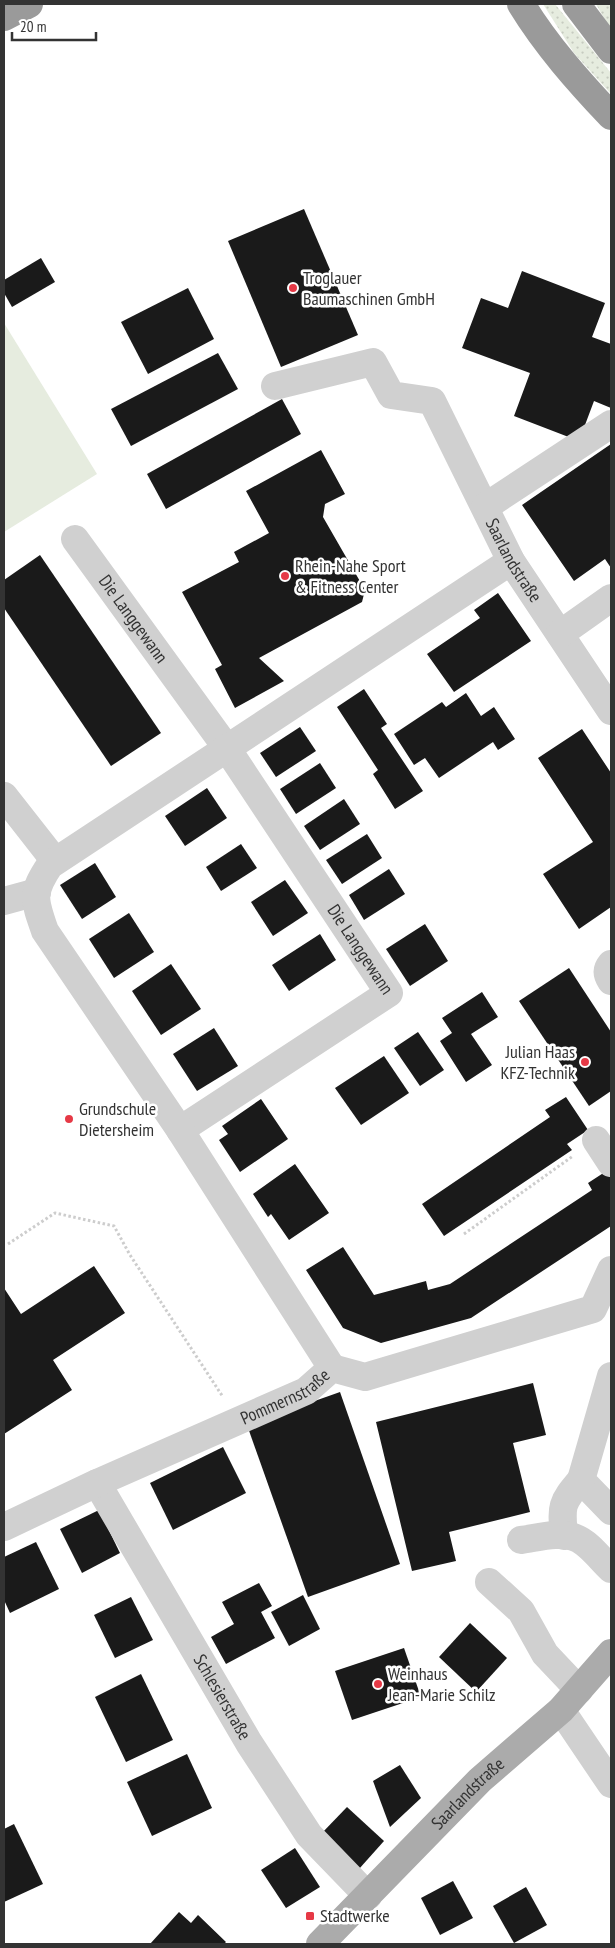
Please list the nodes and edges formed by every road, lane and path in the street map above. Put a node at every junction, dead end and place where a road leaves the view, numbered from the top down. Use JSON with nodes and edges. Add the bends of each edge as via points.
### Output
{"nodes":[{"id":1,"x":29,"y":4,"type":"edge"},
{"id":2,"x":521,"y":4,"type":"edge"},
{"id":3,"x":576,"y":4,"type":"edge"},
{"id":4,"x":4,"y":17,"type":"edge"},
{"id":5,"x":611,"y":50,"type":"edge"},
{"id":6,"x":611,"y":116,"type":"edge"},
{"id":7,"x":275,"y":386,"type":"dead end"},
{"id":8,"x":611,"y":424,"type":"edge"},
{"id":9,"x":484,"y":507,"type":"junction"},
{"id":10,"x":75,"y":539,"type":"dead end"},
{"id":11,"x":511,"y":561,"type":"junction"},
{"id":12,"x":611,"y":598,"type":"edge"},
{"id":13,"x":560,"y":634,"type":"junction"},
{"id":14,"x":611,"y":711,"type":"edge"},
{"id":15,"x":226,"y":748,"type":"junction"},
{"id":16,"x":4,"y":796,"type":"edge"},
{"id":17,"x":55,"y":861,"type":"junction"},
{"id":18,"x":37,"y":892,"type":"junction"},
{"id":19,"x":4,"y":901,"type":"edge"},
{"id":20,"x":611,"y":964,"type":"edge"},
{"id":21,"x":611,"y":981,"type":"edge"},
{"id":22,"x":180,"y":1130,"type":"junction"},
{"id":23,"x":596,"y":1140,"type":"joint"},
{"id":24,"x":611,"y":1163,"type":"edge"},
{"id":25,"x":464,"y":1234,"type":"dead end"},
{"id":26,"x":8,"y":1244,"type":"dead end"},
{"id":27,"x":611,"y":1270,"type":"edge"},
{"id":28,"x":332,"y":1368,"type":"junction"},
{"id":29,"x":611,"y":1376,"type":"edge"},
{"id":30,"x":238,"y":1421,"type":"junction"},
{"id":31,"x":581,"y":1480,"type":"junction"},
{"id":32,"x":97,"y":1483,"type":"junction"},
{"id":33,"x":611,"y":1511,"type":"edge"},
{"id":34,"x":4,"y":1526,"type":"edge"},
{"id":35,"x":564,"y":1536,"type":"junction"},
{"id":36,"x":521,"y":1540,"type":"dead end"},
{"id":37,"x":611,"y":1569,"type":"edge"},
{"id":38,"x":489,"y":1582,"type":"dead end"},
{"id":39,"x":611,"y":1653,"type":"edge"},
{"id":40,"x":570,"y":1700,"type":"junction"},
{"id":41,"x":611,"y":1784,"type":"edge"},
{"id":42,"x":368,"y":1896,"type":"junction"},
{"id":43,"x":327,"y":1942,"type":"edge"}],
"edges":[{"from":1,"to":4,"type":"highway"},
{"from":2,"to":6,"type":"highway","via":[[578,81]]},
{"from":3,"to":5,"type":"highway"},
{"from":7,"to":9,"type":"street","name":"Saarlandstraße","via":[[373,362],[391,394],[432,401]]},
{"from":8,"to":9,"type":"street"},
{"from":9,"to":11,"type":"street","name":"Saarlandstraße"},
{"from":10,"to":15,"type":"street","name":"Die Langgewann"},
{"from":11,"to":13,"type":"street","name":"Saarlandstraße"},
{"from":11,"to":15,"type":"street"},
{"from":12,"to":13,"type":"street"},
{"from":13,"to":14,"type":"street","name":"Saarlandstraße"},
{"from":15,"to":17,"type":"street"},
{"from":15,"to":22,"type":"street","name":"Die Langgewann","via":[[389,993]]},
{"from":16,"to":17,"type":"street"},
{"from":17,"to":18,"type":"street","via":[[38,882]]},
{"from":18,"to":19,"type":"street"},
{"from":18,"to":22,"type":"street","via":[[35,902],[45,931]]},
{"from":20,"to":21,"type":"street","via":[[607,973]]},
{"from":22,"to":28,"type":"street"},
{"from":23,"to":24,"type":"street"},
{"from":23,"to":25,"type":"path"},
{"from":26,"to":30,"type":"path","via":[[55,1213],[114,1226]]},
{"from":27,"to":28,"type":"street","name":"Pommernstraße","via":[[593,1309],[365,1378]]},
{"from":28,"to":30,"type":"street","name":"Pommernstraße","via":[[306,1392]]},
{"from":29,"to":31,"type":"street"},
{"from":30,"to":32,"type":"street","name":"Pommernstraße"},
{"from":31,"to":33,"type":"street"},
{"from":31,"to":35,"type":"street","via":[[562,1506]]},
{"from":32,"to":34,"type":"street","name":"Pommernstraße"},
{"from":32,"to":42,"type":"street","name":"Schlesierstraße","via":[[249,1743],[309,1835]]},
{"from":35,"to":36,"type":"street"},
{"from":35,"to":37,"type":"street","via":[[583,1542]]},
{"from":38,"to":40,"type":"street","via":[[521,1611]]},
{"from":39,"to":40,"type":"main road","name":"Saarlandstraße"},
{"from":40,"to":41,"type":"street"},
{"from":40,"to":42,"type":"main road","name":"Saarlandstraße","via":[[480,1780]]},
{"from":42,"to":43,"type":"main road","name":"Saarlandstraße"}]}
